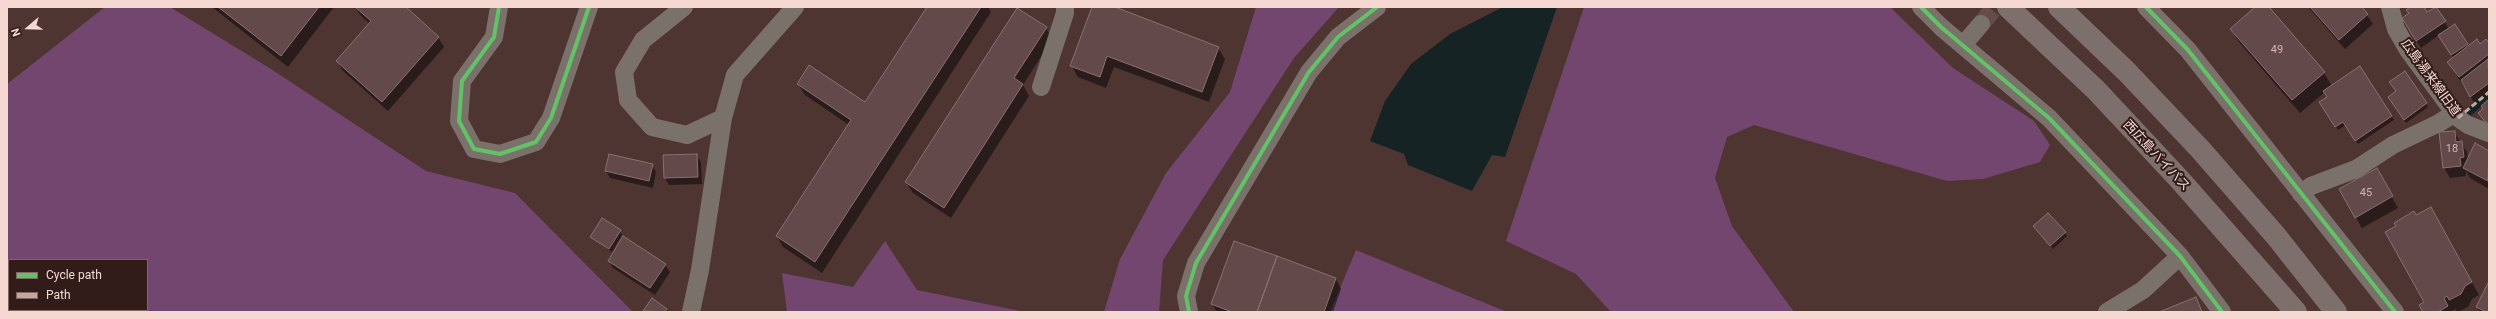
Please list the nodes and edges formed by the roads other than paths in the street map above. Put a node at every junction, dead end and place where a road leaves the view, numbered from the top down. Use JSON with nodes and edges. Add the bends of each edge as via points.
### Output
{"nodes":[{"id":1,"x":499,"y":7,"type":"edge"},
{"id":2,"x":589,"y":7,"type":"edge"},
{"id":3,"x":684,"y":7,"type":"edge"},
{"id":4,"x":795,"y":7,"type":"edge"},
{"id":5,"x":1065,"y":7,"type":"edge"},
{"id":6,"x":1378,"y":7,"type":"edge"},
{"id":7,"x":1921,"y":7,"type":"edge"},
{"id":8,"x":2008,"y":7,"type":"edge"},
{"id":9,"x":2059,"y":7,"type":"edge"},
{"id":10,"x":2146,"y":7,"type":"edge"},
{"id":11,"x":2390,"y":7,"type":"edge"},
{"id":12,"x":1981,"y":24,"type":"tunnel mouth"},
{"id":13,"x":1963,"y":45,"type":"junction"},
{"id":14,"x":1041,"y":87,"type":"dead end"},
{"id":15,"x":2455,"y":113,"type":"junction"},
{"id":16,"x":723,"y":118,"type":"junction"},
{"id":17,"x":2489,"y":133,"type":"edge"},
{"id":18,"x":2200,"y":149,"type":"junction"},
{"id":19,"x":2180,"y":180,"type":"junction"},
{"id":20,"x":2301,"y":194,"type":"junction"},
{"id":21,"x":2180,"y":256,"type":"junction"},
{"id":22,"x":691,"y":312,"type":"edge"},
{"id":23,"x":1189,"y":312,"type":"edge"},
{"id":24,"x":2107,"y":312,"type":"edge"},
{"id":25,"x":2222,"y":312,"type":"edge"},
{"id":26,"x":2276,"y":312,"type":"edge"},
{"id":27,"x":2296,"y":312,"type":"edge"},
{"id":28,"x":2336,"y":312,"type":"edge"},
{"id":29,"x":2353,"y":312,"type":"edge"},
{"id":30,"x":2396,"y":312,"type":"edge"}],
"edges":[{"from":1,"to":2,"type":"street","via":[[494,37],[462,81],[459,121],[474,149],[500,154],[536,142],[551,118]]},
{"from":3,"to":16,"type":"street","via":[[644,40],[624,72],[628,100],[652,126],[687,135]]},
{"from":4,"to":16,"type":"street","via":[[735,74]]},
{"from":5,"to":14,"type":"street"},
{"from":6,"to":23,"type":"street","via":[[1338,37],[1310,72],[1196,263],[1186,296]]},
{"from":7,"to":13,"type":"street"},
{"from":8,"to":19,"type":"highway","name":"西広島バイパス","via":[[2096,90]]},
{"from":9,"to":18,"type":"highway","via":[[2127,72]]},
{"from":10,"to":20,"type":"street","via":[[2188,50]]},
{"from":11,"to":15,"type":"street","name":"広島湯来線旧道","via":[[2396,29],[2408,50]]},
{"from":12,"to":13,"type":"street"},
{"from":13,"to":21,"type":"street","via":[[2050,118]]},
{"from":15,"to":17,"type":"street","name":"広島湯来線旧道","via":[[2468,125]]},
{"from":15,"to":20,"type":"street","via":[[2393,145],[2356,169],[2311,186]]},
{"from":16,"to":22,"type":"street","via":[[700,270]]},
{"from":18,"to":28,"type":"highway","via":[[2276,236]]},
{"from":18,"to":29,"type":"highway","via":[[2281,232]]},
{"from":19,"to":26,"type":"highway"},
{"from":19,"to":27,"type":"highway","name":"西広島バイパス"},
{"from":20,"to":30,"type":"street"},
{"from":21,"to":24,"type":"street","via":[[2143,290]]},
{"from":21,"to":25,"type":"street"}]}
